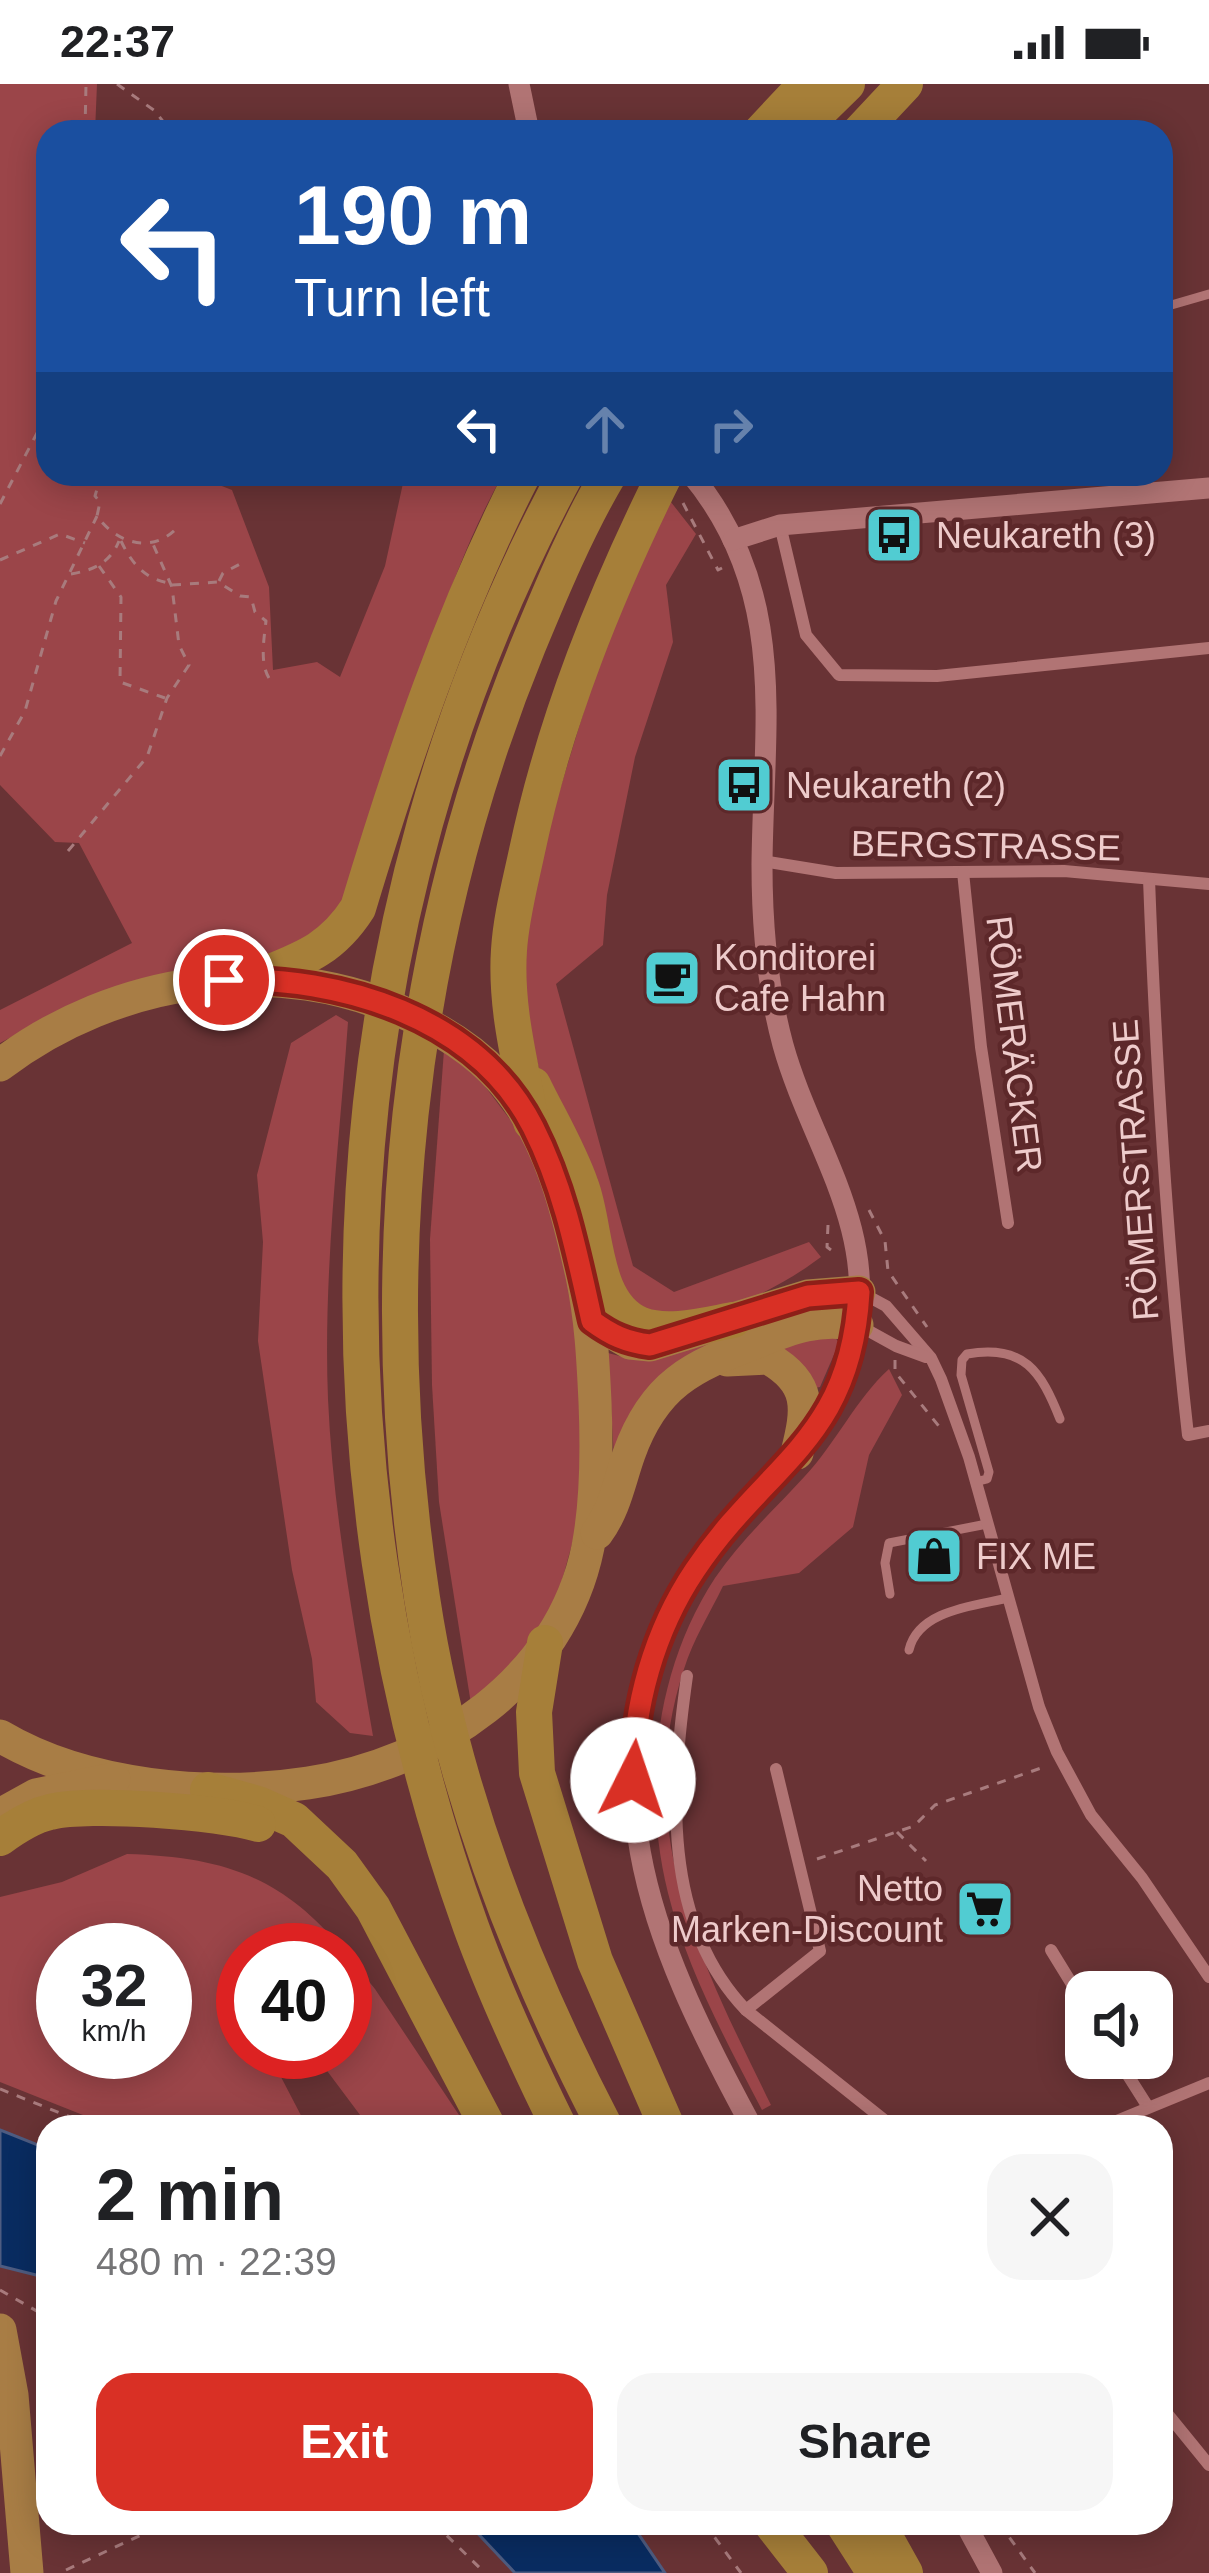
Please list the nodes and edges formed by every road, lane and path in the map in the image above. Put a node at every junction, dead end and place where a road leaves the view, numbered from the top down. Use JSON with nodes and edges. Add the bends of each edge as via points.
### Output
{"nodes":[{"id":1,"x":86,"y":84,"type":"edge"},
{"id":2,"x":117,"y":84,"type":"edge"},
{"id":3,"x":519,"y":84,"type":"edge"},
{"id":4,"x":806,"y":84,"type":"edge"},
{"id":5,"x":847,"y":84,"type":"edge"},
{"id":6,"x":905,"y":84,"type":"edge"},
{"id":7,"x":85,"y":120,"type":"edge"},
{"id":8,"x":161,"y":120,"type":"edge"},
{"id":9,"x":526,"y":120,"type":"edge"},
{"id":10,"x":772,"y":120,"type":"edge"},
{"id":11,"x":810,"y":120,"type":"edge"},
{"id":12,"x":871,"y":120,"type":"edge"},
{"id":13,"x":880,"y":120,"type":"edge"},
{"id":14,"x":1209,"y":295,"type":"edge"},
{"id":15,"x":1173,"y":305,"type":"edge"},
{"id":16,"x":35,"y":434,"type":"edge"},
{"id":17,"x":98,"y":486,"type":"edge"},
{"id":18,"x":517,"y":486,"type":"edge"},
{"id":19,"x":559,"y":486,"type":"edge"},
{"id":20,"x":603,"y":486,"type":"edge"},
{"id":21,"x":659,"y":486,"type":"edge"},
{"id":22,"x":699,"y":486,"type":"edge"},
{"id":23,"x":1209,"y":488,"type":"edge"},
{"id":24,"x":0,"y":504,"type":"edge"},
{"id":25,"x":97,"y":516,"type":"junction"},
{"id":26,"x":780,"y":525,"type":"junction"},
{"id":27,"x":176,"y":529,"type":"dead end"},
{"id":28,"x":120,"y":539,"type":"junction"},
{"id":29,"x":733,"y":540,"type":"junction"},
{"id":30,"x":152,"y":542,"type":"junction"},
{"id":31,"x":85,"y":543,"type":"junction"},
{"id":32,"x":0,"y":560,"type":"edge"},
{"id":33,"x":240,"y":564,"type":"dead end"},
{"id":34,"x":100,"y":566,"type":"junction"},
{"id":35,"x":70,"y":574,"type":"junction"},
{"id":36,"x":218,"y":582,"type":"junction"},
{"id":37,"x":170,"y":584,"type":"junction"},
{"id":38,"x":1209,"y":648,"type":"edge"},
{"id":39,"x":274,"y":684,"type":"dead end"},
{"id":40,"x":167,"y":698,"type":"junction"},
{"id":41,"x":0,"y":756,"type":"edge"},
{"id":42,"x":68,"y":850,"type":"dead end"},
{"id":43,"x":762,"y":861,"type":"junction"},
{"id":44,"x":963,"y":872,"type":"junction"},
{"id":45,"x":1149,"y":879,"type":"junction"},
{"id":46,"x":1209,"y":884,"type":"edge"},
{"id":47,"x":253,"y":979,"type":"junction"},
{"id":48,"x":519,"y":1055,"type":"junction"},
{"id":49,"x":0,"y":1065,"type":"edge"},
{"id":50,"x":531,"y":1122,"type":"junction"},
{"id":51,"x":1008,"y":1223,"type":"dead end"},
{"id":52,"x":884,"y":1253,"type":"dead end"},
{"id":53,"x":900,"y":1293,"type":"dead end"},
{"id":54,"x":858,"y":1308,"type":"junction"},
{"id":55,"x":733,"y":1320,"type":"junction"},
{"id":56,"x":592,"y":1321,"type":"junction"},
{"id":57,"x":931,"y":1358,"type":"junction"},
{"id":58,"x":696,"y":1367,"type":"junction"},
{"id":59,"x":895,"y":1372,"type":"dead end"},
{"id":60,"x":1060,"y":1419,"type":"dead end"},
{"id":61,"x":1209,"y":1431,"type":"edge"},
{"id":62,"x":797,"y":1453,"type":"junction"},
{"id":63,"x":969,"y":1457,"type":"junction"},
{"id":64,"x":975,"y":1482,"type":"junction"},
{"id":65,"x":987,"y":1524,"type":"junction"},
{"id":66,"x":589,"y":1544,"type":"junction"},
{"id":67,"x":890,"y":1594,"type":"dead end"},
{"id":68,"x":1008,"y":1598,"type":"junction"},
{"id":69,"x":545,"y":1643,"type":"junction"},
{"id":70,"x":909,"y":1650,"type":"dead end"},
{"id":71,"x":687,"y":1676,"type":"dead end"},
{"id":72,"x":0,"y":1736,"type":"edge"},
{"id":73,"x":1062,"y":1761,"type":"junction"},
{"id":74,"x":776,"y":1768,"type":"dead end"},
{"id":75,"x":116,"y":1779,"type":"junction"},
{"id":76,"x":208,"y":1790,"type":"junction"},
{"id":77,"x":0,"y":1815,"type":"edge"},
{"id":78,"x":897,"y":1832,"type":"junction"},
{"id":79,"x":0,"y":1838,"type":"edge"},
{"id":80,"x":926,"y":1861,"type":"dead end"},
{"id":81,"x":342,"y":1865,"type":"junction"},
{"id":82,"x":798,"y":1866,"type":"junction"},
{"id":83,"x":1051,"y":1950,"type":"dead end"},
{"id":84,"x":1065,"y":1973,"type":"edge"},
{"id":85,"x":1209,"y":1977,"type":"edge"},
{"id":86,"x":746,"y":2010,"type":"junction"},
{"id":87,"x":1131,"y":2079,"type":"edge"},
{"id":88,"x":1209,"y":2083,"type":"edge"},
{"id":89,"x":0,"y":2089,"type":"edge"},
{"id":90,"x":1148,"y":2108,"type":"junction"},
{"id":91,"x":64,"y":2115,"type":"edge"},
{"id":92,"x":482,"y":2115,"type":"edge"},
{"id":93,"x":553,"y":2115,"type":"edge"},
{"id":94,"x":598,"y":2115,"type":"edge"},
{"id":95,"x":663,"y":2115,"type":"edge"},
{"id":96,"x":746,"y":2115,"type":"edge"},
{"id":97,"x":878,"y":2115,"type":"edge"},
{"id":98,"x":1131,"y":2115,"type":"edge"},
{"id":99,"x":0,"y":2290,"type":"edge"},
{"id":100,"x":36,"y":2311,"type":"edge"},
{"id":101,"x":0,"y":2330,"type":"edge"},
{"id":102,"x":1173,"y":2420,"type":"edge"},
{"id":103,"x":1209,"y":2464,"type":"edge"},
{"id":104,"x":143,"y":2535,"type":"edge"},
{"id":105,"x":446,"y":2535,"type":"edge"},
{"id":106,"x":713,"y":2535,"type":"edge"},
{"id":107,"x":780,"y":2535,"type":"edge"},
{"id":108,"x":809,"y":2535,"type":"edge"},
{"id":109,"x":851,"y":2535,"type":"edge"},
{"id":110,"x":884,"y":2535,"type":"edge"},
{"id":111,"x":971,"y":2535,"type":"edge"},
{"id":112,"x":1008,"y":2535,"type":"edge"},
{"id":113,"x":69,"y":2572,"type":"edge"},
{"id":114,"x":27,"y":2573,"type":"edge"},
{"id":115,"x":484,"y":2573,"type":"edge"},
{"id":116,"x":741,"y":2573,"type":"edge"},
{"id":117,"x":810,"y":2573,"type":"edge"},
{"id":118,"x":833,"y":2573,"type":"edge"},
{"id":119,"x":875,"y":2573,"type":"edge"},
{"id":120,"x":905,"y":2573,"type":"edge"},
{"id":121,"x":992,"y":2573,"type":"edge"},
{"id":122,"x":1035,"y":2573,"type":"edge"}],
"edges":[{"from":1,"to":7,"type":"path"},
{"from":2,"to":8,"type":"path"},
{"from":3,"to":9,"type":"street"},
{"from":4,"to":10,"type":"highway"},
{"from":5,"to":11,"type":"highway"},
{"from":6,"to":12,"type":"highway"},
{"from":6,"to":13,"type":"highway"},
{"from":14,"to":15,"type":"lane"},
{"from":16,"to":24,"type":"path"},
{"from":17,"to":25,"type":"path"},
{"from":18,"to":47,"type":"highway","via":[[407,745],[358,908],[326,947]]},
{"from":19,"to":93,"type":"highway","via":[[461,704],[393,956],[361,1195],[360,1329],[372,1511],[407,1712],[472,1928]]},
{"from":20,"to":94,"type":"highway","via":[[501,714],[468,810],[430,973],[403,1192],[402,1381],[422,1602],[464,1780],[520,1947]]},
{"from":21,"to":48,"type":"highway","via":[[560,723],[535,814],[508,947]]},
{"from":22,"to":29,"type":"street"},
{"from":23,"to":26,"type":"street"},
{"from":25,"to":28,"type":"path"},
{"from":25,"to":31,"type":"path"},
{"from":26,"to":29,"type":"street"},
{"from":26,"to":38,"type":"street","via":[[806,635],[839,675],[937,676]]},
{"from":27,"to":30,"type":"path"},
{"from":28,"to":30,"type":"path"},
{"from":28,"to":34,"type":"path"},
{"from":28,"to":37,"type":"path","via":[[130,560]]},
{"from":29,"to":43,"type":"street","via":[[761,628],[769,704]]},
{"from":30,"to":37,"type":"path"},
{"from":31,"to":32,"type":"path","via":[[60,534]]},
{"from":31,"to":35,"type":"path"},
{"from":33,"to":36,"type":"path"},
{"from":34,"to":35,"type":"path"},
{"from":34,"to":40,"type":"path","via":[[121,597],[120,682]]},
{"from":35,"to":41,"type":"path","via":[[25,711]]},
{"from":36,"to":37,"type":"path"},
{"from":36,"to":39,"type":"path","via":[[251,597],[264,618],[266,674]]},
{"from":37,"to":40,"type":"path","via":[[189,665]]},
{"from":40,"to":42,"type":"path","via":[[147,757]]},
{"from":43,"to":44,"type":"street","name":"BERGSTRASSE","via":[[836,873]]},
{"from":43,"to":54,"type":"street","via":[[776,1014],[797,1088],[849,1208]]},
{"from":44,"to":45,"type":"street","name":"BERGSTRASSE"},
{"from":44,"to":51,"type":"street","name":"RÖMERÄCKER"},
{"from":45,"to":46,"type":"street","name":"BERGSTRASSE"},
{"from":45,"to":61,"type":"street","name":"RÖMERSTRASSE","via":[[1172,1289],[1188,1435]]},
{"from":47,"to":49,"type":"highway","via":[[158,990],[98,1010]]},
{"from":47,"to":50,"type":"highway","via":[[360,996],[443,1031],[510,1090]]},
{"from":48,"to":50,"type":"highway"},
{"from":48,"to":55,"type":"highway","via":[[581,1186],[616,1306],[644,1327]]},
{"from":50,"to":56,"type":"highway","via":[[567,1209]]},
{"from":52,"to":53,"type":"path"},
{"from":54,"to":55,"type":"highway","via":[[808,1296]]},
{"from":54,"to":57,"type":"street","via":[[896,1346]]},
{"from":54,"to":57,"type":"street","via":[[886,1306]]},
{"from":54,"to":58,"type":"highway"},
{"from":54,"to":62,"type":"street","via":[[842,1382]]},
{"from":55,"to":56,"type":"highway","via":[[650,1345]]},
{"from":56,"to":66,"type":"highway"},
{"from":57,"to":63,"type":"street"},
{"from":58,"to":62,"type":"highway","via":[[748,1358],[785,1367],[805,1403]]},
{"from":58,"to":66,"type":"highway","via":[[657,1399]]},
{"from":59,"to":63,"type":"path"},
{"from":60,"to":64,"type":"lane","via":[[1031,1366],[1004,1352],[967,1354],[961,1375],[989,1472]]},
{"from":62,"to":96,"type":"street","via":[[680,1594],[648,1666],[633,1742],[634,1818],[648,1891],[673,1969]]},
{"from":63,"to":64,"type":"street"},
{"from":64,"to":65,"type":"street"},
{"from":65,"to":67,"type":"lane","via":[[889,1543]]},
{"from":65,"to":68,"type":"street"},
{"from":66,"to":69,"type":"highway"},
{"from":68,"to":70,"type":"lane","via":[[935,1618]]},
{"from":68,"to":73,"type":"street"},
{"from":69,"to":76,"type":"highway","via":[[497,1700],[425,1748],[328,1780]]},
{"from":69,"to":95,"type":"highway","via":[[534,1712],[537,1773],[595,1961]]},
{"from":71,"to":86,"type":"street","via":[[674,1790],[681,1870],[711,1965]]},
{"from":72,"to":75,"type":"highway"},
{"from":73,"to":78,"type":"path","via":[[935,1805]]},
{"from":73,"to":85,"type":"street","via":[[1091,1815]]},
{"from":74,"to":82,"type":"street"},
{"from":75,"to":76,"type":"highway"},
{"from":75,"to":77,"type":"highway","via":[[36,1796]]},
{"from":76,"to":81,"type":"highway","via":[[294,1820]]},
{"from":78,"to":80,"type":"path"},
{"from":78,"to":82,"type":"path"},
{"from":79,"to":81,"type":"highway","via":[[51,1811],[146,1810],[249,1821]]},
{"from":81,"to":92,"type":"highway","via":[[373,1908]]},
{"from":82,"to":86,"type":"street","via":[[820,1951]]},
{"from":83,"to":84,"type":"street"},
{"from":86,"to":97,"type":"street"},
{"from":87,"to":90,"type":"street"},
{"from":88,"to":90,"type":"street"},
{"from":89,"to":91,"type":"path"},
{"from":90,"to":98,"type":"street"},
{"from":99,"to":100,"type":"path"},
{"from":101,"to":114,"type":"highway"},
{"from":102,"to":103,"type":"street"},
{"from":104,"to":113,"type":"path"},
{"from":105,"to":115,"type":"path"},
{"from":106,"to":116,"type":"path"},
{"from":107,"to":117,"type":"highway"},
{"from":108,"to":118,"type":"highway"},
{"from":109,"to":119,"type":"highway"},
{"from":110,"to":120,"type":"highway"},
{"from":111,"to":121,"type":"street"},
{"from":112,"to":122,"type":"path"}]}
